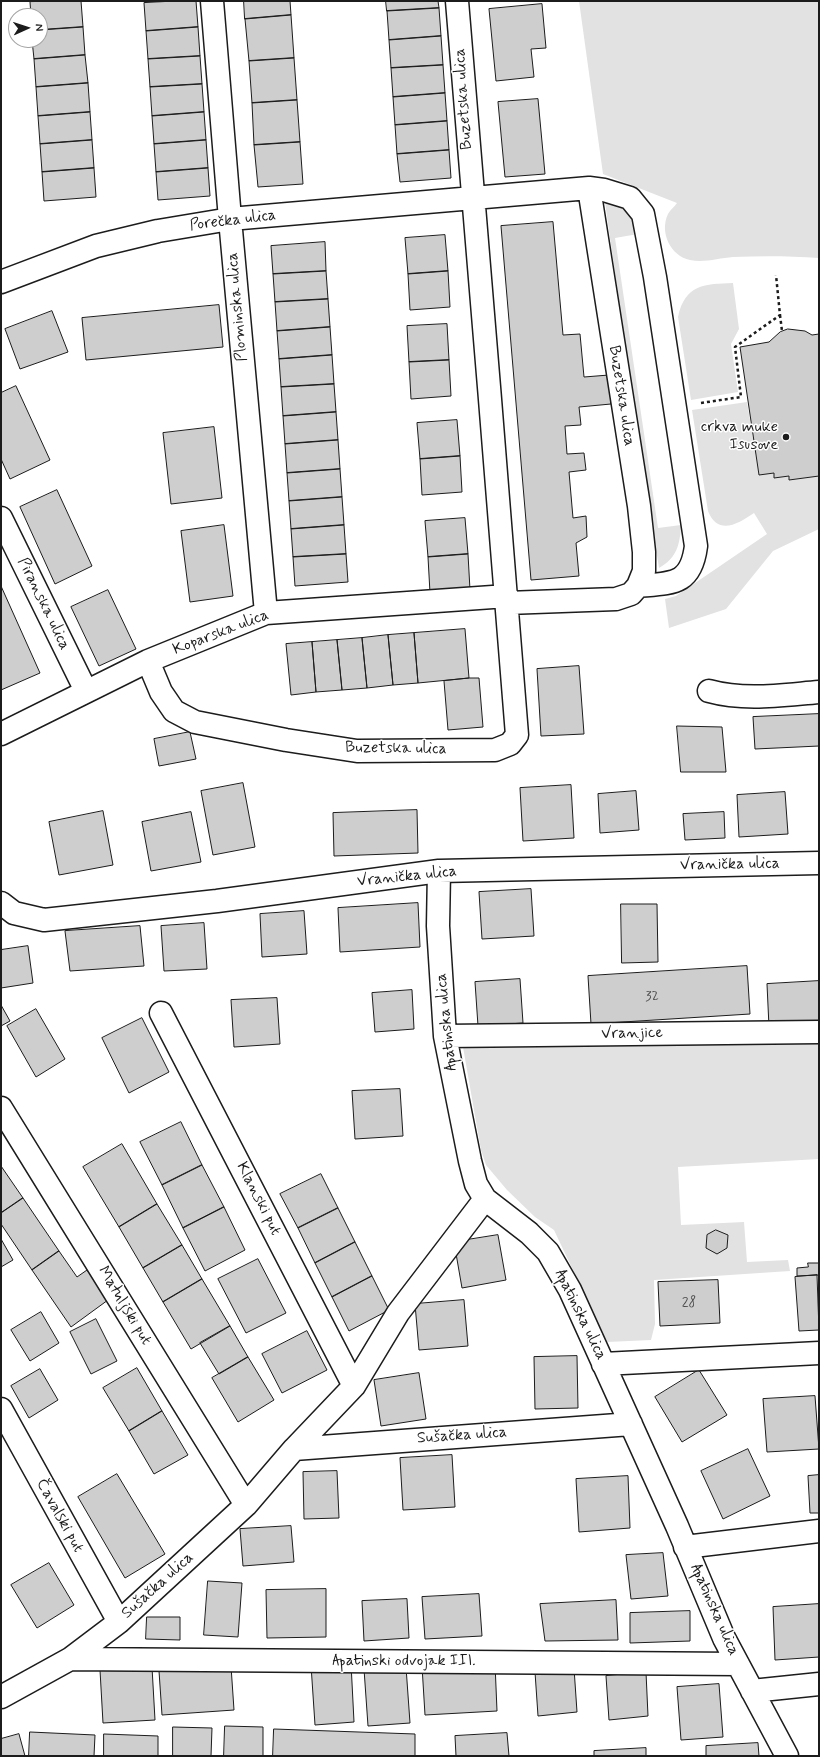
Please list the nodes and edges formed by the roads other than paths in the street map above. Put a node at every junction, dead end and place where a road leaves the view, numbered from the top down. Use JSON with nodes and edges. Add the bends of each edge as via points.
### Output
{"nodes":[{"id":1,"x":212,"y":1,"type":"edge"},
{"id":2,"x":457,"y":1,"type":"edge"},
{"id":3,"x":589,"y":188,"type":"junction"},
{"id":4,"x":472,"y":197,"type":"junction"},
{"id":5,"x":230,"y":219,"type":"junction"},
{"id":6,"x":1,"y":276,"type":"edge"},
{"id":7,"x":1,"y":518,"type":"edge"},
{"id":8,"x":638,"y":586,"type":"junction"},
{"id":9,"x":507,"y":599,"type":"junction"},
{"id":10,"x":266,"y":613,"type":"junction"},
{"id":11,"x":148,"y":661,"type":"junction"},
{"id":12,"x":86,"y":691,"type":"junction"},
{"id":13,"x":709,"y":691,"type":"dead end"},
{"id":14,"x":819,"y":692,"type":"edge"},
{"id":15,"x":1,"y":734,"type":"edge"},
{"id":16,"x":819,"y":863,"type":"edge"},
{"id":17,"x":439,"y":871,"type":"junction"},
{"id":18,"x":1,"y":903,"type":"edge"},
{"id":19,"x":161,"y":1013,"type":"dead end"},
{"id":20,"x":819,"y":1032,"type":"edge"},
{"id":21,"x":445,"y":1036,"type":"junction"},
{"id":22,"x":1,"y":1108,"type":"edge"},
{"id":23,"x":485,"y":1199,"type":"junction"},
{"id":24,"x":819,"y":1353,"type":"edge"},
{"id":25,"x":603,"y":1364,"type":"junction"},
{"id":26,"x":354,"y":1386,"type":"junction"},
{"id":27,"x":1,"y":1409,"type":"edge"},
{"id":28,"x":631,"y":1424,"type":"junction"},
{"id":29,"x":294,"y":1449,"type":"junction"},
{"id":30,"x":246,"y":1505,"type":"junction"},
{"id":31,"x":819,"y":1531,"type":"edge"},
{"id":32,"x":685,"y":1547,"type":"junction"},
{"id":33,"x":119,"y":1622,"type":"junction"},
{"id":34,"x":70,"y":1659,"type":"junction"},
{"id":35,"x":738,"y":1664,"type":"junction"},
{"id":36,"x":819,"y":1684,"type":"edge"},
{"id":37,"x":752,"y":1691,"type":"junction"},
{"id":38,"x":1,"y":1697,"type":"edge"},
{"id":39,"x":787,"y":1756,"type":"edge"}],
"edges":[{"from":1,"to":5,"type":"street","name":"Plominska ulica"},
{"from":2,"to":4,"type":"street","name":"Buzetska ulica"},
{"from":3,"to":4,"type":"street"},
{"from":3,"to":8,"type":"street","name":"Buzetska ulica","via":[[639,506],[644,571]]},
{"from":3,"to":8,"type":"street","via":[[630,198],[643,214],[652,255],[696,546],[688,574],[678,582]]},
{"from":4,"to":5,"type":"street","name":"Porečka ulica"},
{"from":4,"to":9,"type":"street","name":"Buzetska ulica"},
{"from":5,"to":6,"type":"street","name":"Porečka ulica","via":[[158,231],[96,246]]},
{"from":5,"to":10,"type":"street","name":"Plominska ulica"},
{"from":7,"to":12,"type":"street","name":"Piranska ulica"},
{"from":8,"to":9,"type":"street","via":[[631,594],[616,599]]},
{"from":9,"to":10,"type":"street","name":"Koparska ulica"},
{"from":9,"to":11,"type":"street","name":"Buzetska ulica","via":[[517,735],[510,744],[495,750],[357,751],[195,722],[174,711],[161,692]]},
{"from":10,"to":11,"type":"street","name":"Koparska ulica"},
{"from":11,"to":12,"type":"street","name":"Koparska ulica"},
{"from":12,"to":15,"type":"street","name":"Koparska ulica"},
{"from":13,"to":14,"type":"street","via":[[726,696],[750,697]]},
{"from":16,"to":17,"type":"street","name":"Vranička ulica"},
{"from":17,"to":18,"type":"street","name":"Vranička ulica","via":[[209,902],[44,920],[14,914]]},
{"from":17,"to":21,"type":"street","name":"Apatinska ulica","via":[[438,926]]},
{"from":19,"to":26,"type":"street","name":"Klanski put"},
{"from":20,"to":21,"type":"street","name":"Vranjice"},
{"from":21,"to":23,"type":"street","name":"Apatinska ulica","via":[[470,1161],[476,1184]]},
{"from":22,"to":30,"type":"street","name":"Matuljski put"},
{"from":23,"to":25,"type":"street","name":"Apatinska ulica","via":[[529,1233],[548,1252],[570,1290]]},
{"from":23,"to":26,"type":"street","name":"Sušačka ulica","via":[[398,1313]]},
{"from":24,"to":25,"type":"street"},
{"from":25,"to":28,"type":"street","name":"Apatinska ulica"},
{"from":26,"to":29,"type":"street","name":"Sušačka ulica"},
{"from":27,"to":33,"type":"street","name":"Čavalski put"},
{"from":28,"to":29,"type":"street","name":"Sušačka ulica"},
{"from":28,"to":32,"type":"street","name":"Apatinska ulica"},
{"from":29,"to":30,"type":"street","name":"Sušačka ulica"},
{"from":30,"to":33,"type":"street","name":"Sušačka ulica"},
{"from":31,"to":32,"type":"street"},
{"from":32,"to":35,"type":"street","name":"Apatinska ulica","via":[[724,1638]]},
{"from":33,"to":34,"type":"street","name":"Sušačka ulica"},
{"from":34,"to":35,"type":"street","name":"Apatinski odvojak III."},
{"from":34,"to":38,"type":"street","name":"Sušačka ulica"},
{"from":35,"to":37,"type":"street","name":"Apatinska ulica"},
{"from":36,"to":37,"type":"street"},
{"from":37,"to":39,"type":"street","name":"Apatinska ulica"}]}
